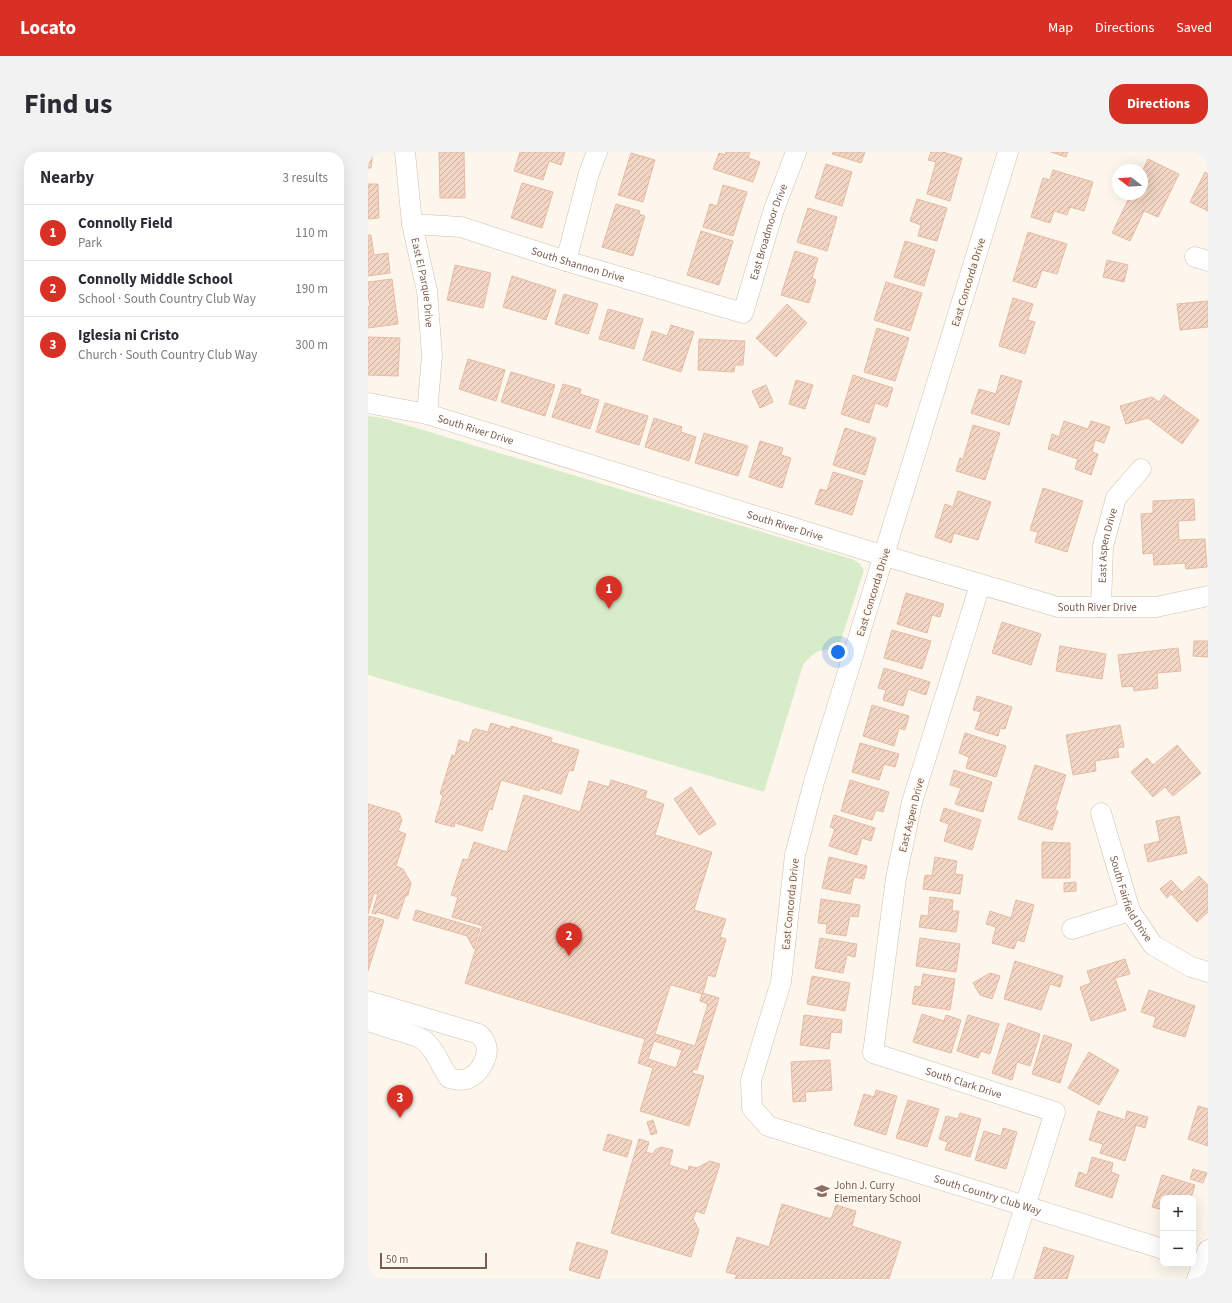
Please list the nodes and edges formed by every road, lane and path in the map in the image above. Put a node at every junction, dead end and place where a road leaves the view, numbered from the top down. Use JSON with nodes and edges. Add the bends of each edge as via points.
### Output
{"nodes":[{"id":1,"x":405,"y":152,"type":"edge"},
{"id":2,"x":597,"y":152,"type":"edge"},
{"id":3,"x":796,"y":152,"type":"edge"},
{"id":4,"x":1008,"y":152,"type":"edge"},
{"id":5,"x":412,"y":224,"type":"junction"},
{"id":6,"x":566,"y":261,"type":"junction"},
{"id":7,"x":743,"y":313,"type":"joint"},
{"id":8,"x":368,"y":403,"type":"edge"},
{"id":9,"x":427,"y":414,"type":"junction"},
{"id":10,"x":1141,"y":469,"type":"dead end"},
{"id":11,"x":884,"y":556,"type":"junction"},
{"id":12,"x":980,"y":585,"type":"junction"},
{"id":13,"x":1208,"y":596,"type":"edge"},
{"id":14,"x":1101,"y":608,"type":"junction"},
{"id":15,"x":1101,"y":813,"type":"dead end"},
{"id":16,"x":1130,"y":911,"type":"junction"},
{"id":17,"x":1072,"y":928,"type":"dead end"},
{"id":18,"x":1208,"y":972,"type":"edge"},
{"id":19,"x":368,"y":1001,"type":"edge"},
{"id":20,"x":368,"y":1021,"type":"edge"},
{"id":21,"x":872,"y":1053,"type":"joint"},
{"id":22,"x":752,"y":1108,"type":"joint"},
{"id":23,"x":1024,"y":1206,"type":"junction"},
{"id":24,"x":1160,"y":1249,"type":"edge"},
{"id":25,"x":1002,"y":1279,"type":"edge"}],
"edges":[{"from":1,"to":5,"type":"street","name":"East El Parque Drive"},
{"from":2,"to":6,"type":"street"},
{"from":3,"to":7,"type":"street","name":"East Broadmoor Drive","via":[[773,212]]},
{"from":4,"to":11,"type":"street","name":"East Concorda Drive"},
{"from":5,"to":6,"type":"street","name":"South Shannon Drive","via":[[461,227]]},
{"from":5,"to":9,"type":"street","name":"East El Parque Drive","via":[[427,291],[432,355]]},
{"from":6,"to":7,"type":"street","name":"South Shannon Drive"},
{"from":8,"to":9,"type":"street","name":"South River Drive"},
{"from":9,"to":11,"type":"street","name":"South River Drive"},
{"from":10,"to":14,"type":"street","name":"East Aspen Drive","via":[[1116,498],[1103,546]]},
{"from":11,"to":12,"type":"street","name":"South River Drive"},
{"from":11,"to":22,"type":"street","name":"East Concorda Drive","via":[[814,782],[795,855],[781,982],[751,1080]]},
{"from":12,"to":14,"type":"street","name":"South River Drive","via":[[1058,607]]},
{"from":12,"to":21,"type":"street","name":"East Aspen Drive","via":[[912,802],[896,878]]},
{"from":13,"to":14,"type":"street","name":"South River Drive","via":[[1156,606]]},
{"from":15,"to":16,"type":"street","name":"South Fairfield Drive"},
{"from":16,"to":17,"type":"street"},
{"from":16,"to":18,"type":"street","name":"South Fairfield Drive","via":[[1153,945],[1191,967]]},
{"from":19,"to":20,"type":"street","via":[[479,1034],[487,1050],[484,1062],[477,1073],[467,1079],[449,1078],[425,1040]]},
{"from":21,"to":23,"type":"street","name":"South Clark Drive","via":[[1055,1112]]},
{"from":22,"to":23,"type":"street","name":"South Country Club Way","via":[[768,1126]]},
{"from":23,"to":24,"type":"street","name":"South Country Club Way"},
{"from":23,"to":25,"type":"street"}]}
